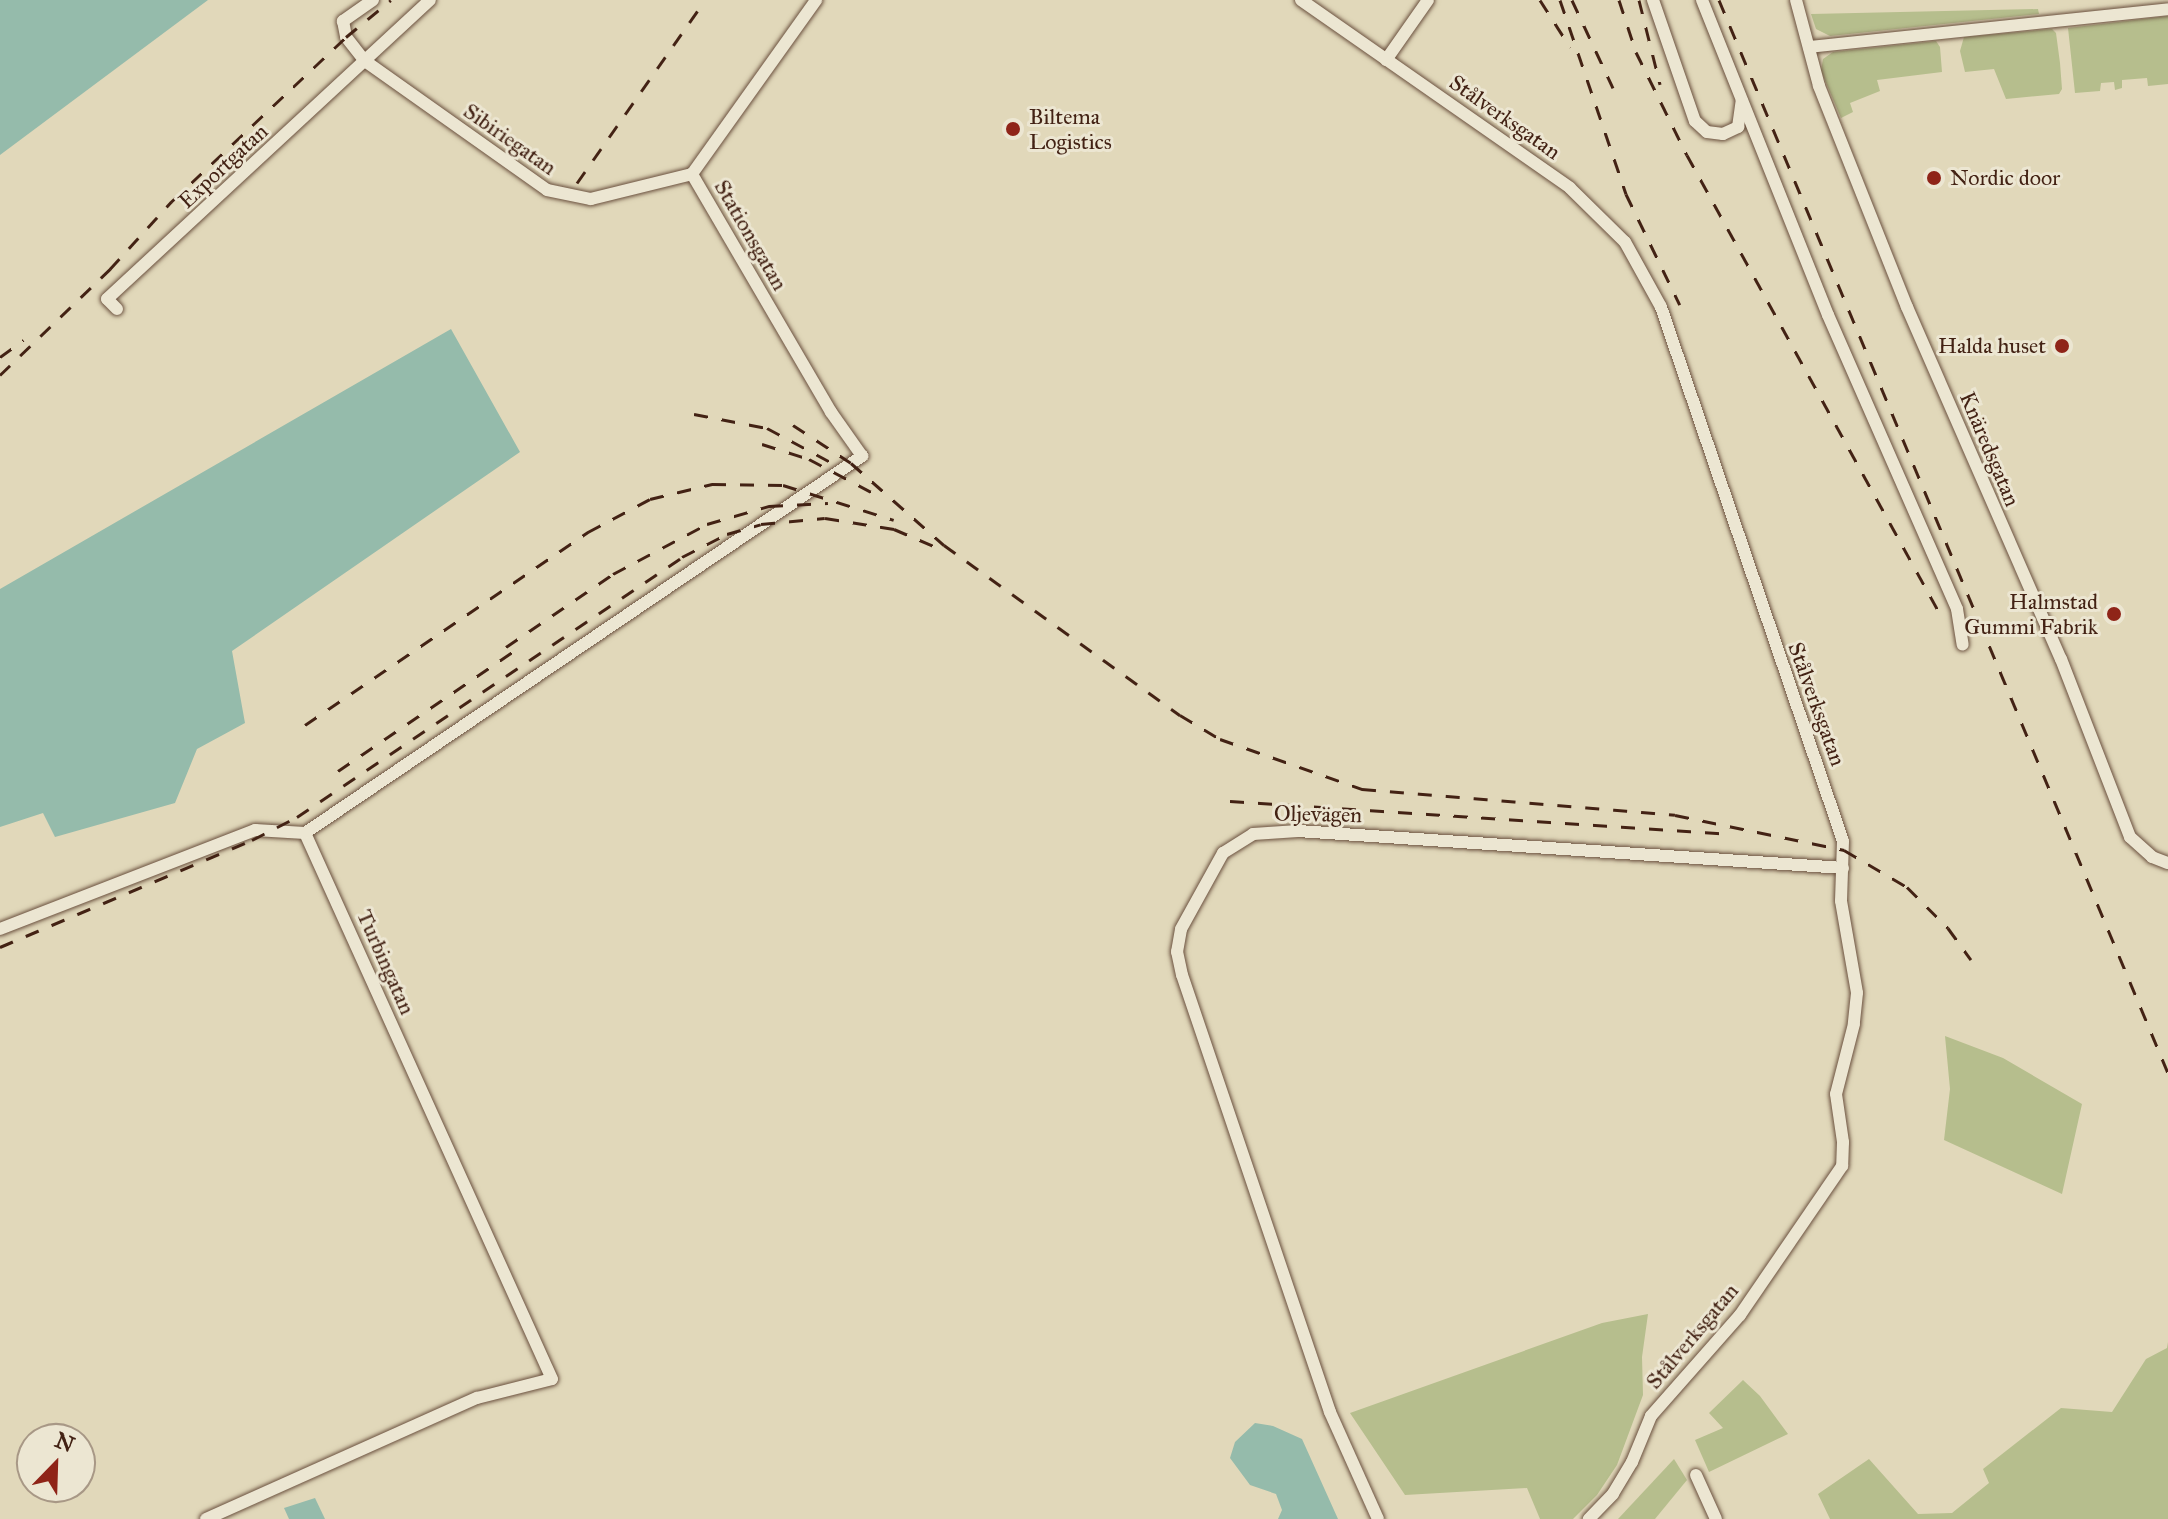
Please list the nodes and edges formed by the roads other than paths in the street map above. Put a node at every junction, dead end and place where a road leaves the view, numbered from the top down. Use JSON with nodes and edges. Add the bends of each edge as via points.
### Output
{"nodes":[{"id":1,"x":373,"y":0,"type":"edge"},
{"id":2,"x":430,"y":0,"type":"edge"},
{"id":3,"x":816,"y":0,"type":"edge"},
{"id":4,"x":1301,"y":0,"type":"edge"},
{"id":5,"x":1428,"y":0,"type":"edge"},
{"id":6,"x":1653,"y":0,"type":"edge"},
{"id":7,"x":1702,"y":0,"type":"edge"},
{"id":8,"x":1796,"y":0,"type":"edge"},
{"id":9,"x":2168,"y":9,"type":"edge"},
{"id":10,"x":1809,"y":47,"type":"junction"},
{"id":11,"x":1386,"y":60,"type":"junction"},
{"id":12,"x":365,"y":61,"type":"junction"},
{"id":13,"x":1742,"y":99,"type":"junction"},
{"id":14,"x":692,"y":174,"type":"junction"},
{"id":15,"x":117,"y":309,"type":"dead end"},
{"id":16,"x":1963,"y":645,"type":"dead end"},
{"id":17,"x":305,"y":833,"type":"junction"},
{"id":18,"x":2168,"y":863,"type":"edge"},
{"id":19,"x":1843,"y":868,"type":"junction"},
{"id":20,"x":0,"y":929,"type":"edge"},
{"id":21,"x":1696,"y":1475,"type":"dead end"},
{"id":22,"x":206,"y":1519,"type":"edge"},
{"id":23,"x":1378,"y":1519,"type":"edge"},
{"id":24,"x":1589,"y":1519,"type":"edge"},
{"id":25,"x":1716,"y":1519,"type":"edge"}],
"edges":[{"from":1,"to":12,"type":"street","name":"Sibiriegatan","via":[[343,21],[346,37]]},
{"from":2,"to":12,"type":"street","name":"Exportgatan"},
{"from":3,"to":14,"type":"street","name":"Stationsgatan"},
{"from":4,"to":11,"type":"street","name":"Stålverksgatan"},
{"from":5,"to":11,"type":"street"},
{"from":6,"to":13,"type":"street","via":[[1695,121],[1707,132],[1723,134],[1738,127]]},
{"from":7,"to":13,"type":"street"},
{"from":8,"to":10,"type":"street","name":"Knäredsgatan"},
{"from":9,"to":10,"type":"street"},
{"from":10,"to":18,"type":"street","name":"Knäredsgatan","via":[[1819,86],[1907,307],[2061,659],[2130,837],[2152,857]]},
{"from":11,"to":19,"type":"street","name":"Stålverksgatan","via":[[1570,188],[1600,213],[1644,271],[1661,307],[1839,826]]},
{"from":12,"to":14,"type":"street","name":"Sibiriegatan","via":[[555,194],[591,199]]},
{"from":12,"to":15,"type":"street","name":"Exportgatan","via":[[102,303]]},
{"from":13,"to":16,"type":"street","via":[[1828,315],[1957,609]]},
{"from":14,"to":17,"type":"street","name":"Stationsgatan","via":[[862,456]]},
{"from":17,"to":20,"type":"street","via":[[255,830]]},
{"from":17,"to":22,"type":"street","name":"Turbingatan","via":[[552,1379],[477,1398]]},
{"from":19,"to":23,"type":"street","name":"Oljevägen","via":[[1290,830],[1253,834],[1223,853],[1181,929],[1177,952],[1330,1412]]},
{"from":19,"to":24,"type":"street","name":"Stålverksgatan","via":[[1841,901],[1857,993],[1836,1094],[1842,1166],[1740,1315],[1651,1416],[1613,1494]]},
{"from":21,"to":25,"type":"street"}]}
